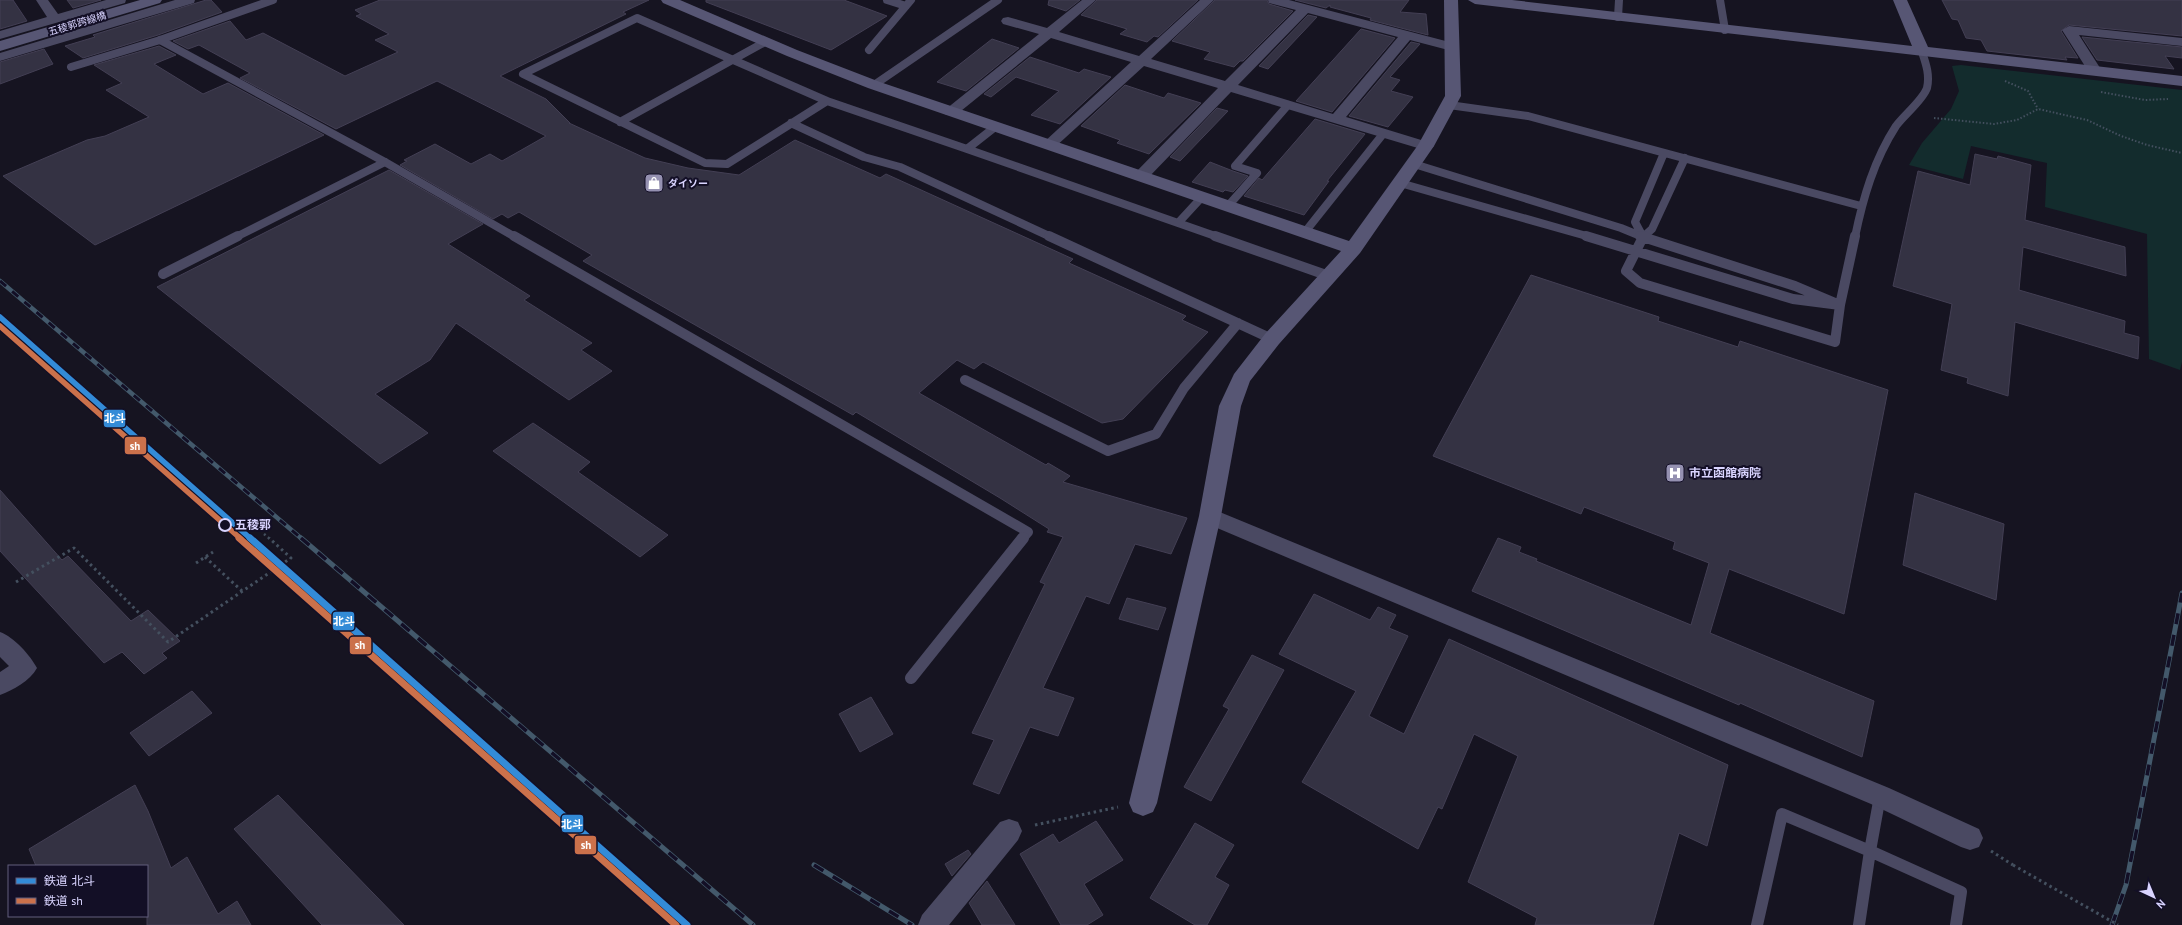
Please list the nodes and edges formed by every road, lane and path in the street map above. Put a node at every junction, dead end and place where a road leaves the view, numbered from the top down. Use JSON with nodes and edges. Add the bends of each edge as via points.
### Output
{"nodes":[{"id":1,"x":42,"y":0,"type":"edge"},
{"id":2,"x":120,"y":0,"type":"edge"},
{"id":3,"x":155,"y":0,"type":"edge"},
{"id":4,"x":189,"y":0,"type":"edge"},
{"id":5,"x":273,"y":0,"type":"edge"},
{"id":6,"x":668,"y":0,"type":"edge"},
{"id":7,"x":887,"y":0,"type":"edge"},
{"id":8,"x":911,"y":0,"type":"edge"},
{"id":9,"x":998,"y":0,"type":"edge"},
{"id":10,"x":1090,"y":0,"type":"edge"},
{"id":11,"x":1208,"y":0,"type":"edge"},
{"id":12,"x":1274,"y":0,"type":"edge"},
{"id":13,"x":1450,"y":0,"type":"edge"},
{"id":14,"x":1475,"y":0,"type":"edge"},
{"id":15,"x":1619,"y":0,"type":"edge"},
{"id":16,"x":1720,"y":0,"type":"edge"},
{"id":17,"x":1900,"y":0,"type":"edge"},
{"id":18,"x":906,"y":6,"type":"junction"},
{"id":19,"x":1305,"y":8,"type":"junction"},
{"id":20,"x":1618,"y":17,"type":"junction"},
{"id":21,"x":55,"y":19,"type":"junction"},
{"id":22,"x":1008,"y":22,"type":"dead end"},
{"id":23,"x":1724,"y":30,"type":"junction"},
{"id":24,"x":1046,"y":33,"type":"junction"},
{"id":25,"x":0,"y":35,"type":"edge"},
{"id":26,"x":1407,"y":35,"type":"junction"},
{"id":27,"x":160,"y":40,"type":"junction"},
{"id":28,"x":765,"y":42,"type":"junction"},
{"id":29,"x":2182,"y":42,"type":"edge"},
{"id":30,"x":0,"y":46,"type":"edge"},
{"id":31,"x":1452,"y":47,"type":"junction"},
{"id":32,"x":869,"y":50,"type":"dead end"},
{"id":33,"x":1922,"y":52,"type":"junction"},
{"id":34,"x":0,"y":56,"type":"edge"},
{"id":35,"x":733,"y":59,"type":"junction"},
{"id":36,"x":1141,"y":61,"type":"junction"},
{"id":37,"x":71,"y":67,"type":"dead end"},
{"id":38,"x":2095,"y":71,"type":"junction"},
{"id":39,"x":2003,"y":80,"type":"dead end"},
{"id":40,"x":2182,"y":81,"type":"edge"},
{"id":41,"x":874,"y":85,"type":"junction"},
{"id":42,"x":1227,"y":87,"type":"junction"},
{"id":43,"x":827,"y":101,"type":"junction"},
{"id":44,"x":1288,"y":105,"type":"junction"},
{"id":45,"x":1449,"y":105,"type":"junction"},
{"id":46,"x":2038,"y":109,"type":"junction"},
{"id":47,"x":950,"y":112,"type":"junction"},
{"id":48,"x":1934,"y":118,"type":"dead end"},
{"id":49,"x":1336,"y":120,"type":"junction"},
{"id":50,"x":620,"y":122,"type":"junction"},
{"id":51,"x":791,"y":123,"type":"junction"},
{"id":52,"x":995,"y":127,"type":"junction"},
{"id":53,"x":1383,"y":134,"type":"junction"},
{"id":54,"x":1049,"y":145,"type":"junction"},
{"id":55,"x":1426,"y":146,"type":"junction"},
{"id":56,"x":967,"y":149,"type":"junction"},
{"id":57,"x":1664,"y":153,"type":"junction"},
{"id":58,"x":2182,"y":153,"type":"edge"},
{"id":59,"x":1685,"y":158,"type":"junction"},
{"id":60,"x":385,"y":162,"type":"junction"},
{"id":61,"x":1414,"y":164,"type":"junction"},
{"id":62,"x":1141,"y":176,"type":"junction"},
{"id":63,"x":1400,"y":183,"type":"junction"},
{"id":64,"x":1202,"y":197,"type":"junction"},
{"id":65,"x":1228,"y":206,"type":"junction"},
{"id":66,"x":1861,"y":206,"type":"junction"},
{"id":67,"x":1179,"y":222,"type":"junction"},
{"id":68,"x":1305,"y":232,"type":"junction"},
{"id":69,"x":1643,"y":238,"type":"junction"},
{"id":70,"x":1353,"y":249,"type":"junction"},
{"id":71,"x":1637,"y":252,"type":"junction"},
{"id":72,"x":163,"y":274,"type":"dead end"},
{"id":73,"x":1329,"y":276,"type":"junction"},
{"id":74,"x":1840,"y":304,"type":"junction"},
{"id":75,"x":1238,"y":323,"type":"junction"},
{"id":76,"x":1272,"y":339,"type":"junction"},
{"id":77,"x":965,"y":380,"type":"dead end"},
{"id":78,"x":1210,"y":516,"type":"junction"},
{"id":79,"x":264,"y":534,"type":"dead end"},
{"id":80,"x":213,"y":552,"type":"dead end"},
{"id":81,"x":205,"y":557,"type":"junction"},
{"id":82,"x":196,"y":563,"type":"dead end"},
{"id":83,"x":16,"y":582,"type":"dead end"},
{"id":84,"x":242,"y":591,"type":"junction"},
{"id":85,"x":0,"y":642,"type":"edge"},
{"id":86,"x":911,"y":678,"type":"dead end"},
{"id":87,"x":0,"y":684,"type":"edge"},
{"id":88,"x":1880,"y":796,"type":"junction"},
{"id":89,"x":1142,"y":803,"type":"joint"},
{"id":90,"x":1009,"y":831,"type":"joint"},
{"id":91,"x":1970,"y":838,"type":"dead end"},
{"id":92,"x":1870,"y":851,"type":"junction"},
{"id":93,"x":2013,"y":864,"type":"dead end"},
{"id":94,"x":932,"y":925,"type":"edge"},
{"id":95,"x":1757,"y":925,"type":"edge"},
{"id":96,"x":1859,"y":925,"type":"edge"},
{"id":97,"x":1956,"y":925,"type":"edge"},
{"id":98,"x":2118,"y":925,"type":"edge"}],
"edges":[{"from":1,"to":21,"type":"street"},
{"from":2,"to":21,"type":"street"},
{"from":3,"to":30,"type":"street","name":"五稜郭跨線橋"},
{"from":4,"to":34,"type":"street"},
{"from":5,"to":27,"type":"lane"},
{"from":6,"to":28,"type":"street"},
{"from":7,"to":18,"type":"lane"},
{"from":8,"to":18,"type":"lane"},
{"from":9,"to":41,"type":"lane"},
{"from":10,"to":24,"type":"street"},
{"from":11,"to":36,"type":"street"},
{"from":12,"to":19,"type":"street"},
{"from":13,"to":31,"type":"street"},
{"from":14,"to":20,"type":"street"},
{"from":15,"to":20,"type":"lane"},
{"from":16,"to":23,"type":"lane"},
{"from":17,"to":33,"type":"street"},
{"from":18,"to":32,"type":"lane"},
{"from":19,"to":26,"type":"street"},
{"from":19,"to":42,"type":"street"},
{"from":20,"to":23,"type":"street"},
{"from":21,"to":25,"type":"street"},
{"from":22,"to":24,"type":"street"},
{"from":23,"to":33,"type":"street"},
{"from":24,"to":36,"type":"street"},
{"from":24,"to":47,"type":"street"},
{"from":26,"to":31,"type":"street"},
{"from":26,"to":49,"type":"street"},
{"from":27,"to":37,"type":"lane"},
{"from":27,"to":60,"type":"lane"},
{"from":28,"to":35,"type":"lane"},
{"from":28,"to":41,"type":"street"},
{"from":29,"to":38,"type":"street","via":[[2069,30]]},
{"from":31,"to":45,"type":"street","via":[[1453,96]]},
{"from":33,"to":38,"type":"street"},
{"from":33,"to":66,"type":"lane","via":[[1928,79],[1926,90],[1897,125],[1880,153]]},
{"from":35,"to":43,"type":"lane"},
{"from":35,"to":50,"type":"lane"},
{"from":35,"to":50,"type":"lane","via":[[637,18],[523,74]]},
{"from":36,"to":42,"type":"street"},
{"from":36,"to":54,"type":"street"},
{"from":38,"to":40,"type":"street"},
{"from":39,"to":46,"type":"path","via":[[2028,91]]},
{"from":41,"to":47,"type":"street"},
{"from":42,"to":44,"type":"street"},
{"from":42,"to":62,"type":"street"},
{"from":43,"to":51,"type":"lane"},
{"from":43,"to":56,"type":"lane"},
{"from":44,"to":49,"type":"street"},
{"from":44,"to":65,"type":"lane","via":[[1235,166],[1257,173]]},
{"from":45,"to":55,"type":"street"},
{"from":45,"to":57,"type":"lane","via":[[1528,116]]},
{"from":46,"to":48,"type":"path","via":[[2030,110],[2015,121],[1996,124]]},
{"from":46,"to":58,"type":"path","via":[[2087,120],[2121,136]]},
{"from":47,"to":52,"type":"street"},
{"from":49,"to":53,"type":"street"},
{"from":50,"to":51,"type":"lane","via":[[705,163],[727,164]]},
{"from":51,"to":75,"type":"lane","via":[[864,157],[900,166]]},
{"from":52,"to":54,"type":"street"},
{"from":52,"to":56,"type":"lane"},
{"from":53,"to":55,"type":"street"},
{"from":53,"to":68,"type":"lane"},
{"from":54,"to":62,"type":"street"},
{"from":55,"to":61,"type":"street"},
{"from":56,"to":67,"type":"lane"},
{"from":57,"to":59,"type":"lane"},
{"from":57,"to":69,"type":"lane","via":[[1635,222]]},
{"from":59,"to":66,"type":"lane"},
{"from":59,"to":69,"type":"lane","via":[[1652,229]]},
{"from":60,"to":72,"type":"lane"},
{"from":60,"to":86,"type":"lane","via":[[1028,532]]},
{"from":61,"to":63,"type":"street"},
{"from":61,"to":69,"type":"lane","via":[[1620,228]]},
{"from":62,"to":64,"type":"street"},
{"from":63,"to":70,"type":"street"},
{"from":63,"to":71,"type":"lane"},
{"from":64,"to":65,"type":"street"},
{"from":64,"to":67,"type":"lane"},
{"from":65,"to":68,"type":"street"},
{"from":66,"to":74,"type":"lane"},
{"from":67,"to":73,"type":"lane"},
{"from":68,"to":70,"type":"street"},
{"from":69,"to":71,"type":"lane"},
{"from":69,"to":74,"type":"lane","via":[[1795,286]]},
{"from":70,"to":73,"type":"street"},
{"from":71,"to":74,"type":"lane","via":[[1793,299]]},
{"from":71,"to":74,"type":"lane","via":[[1626,271],[1640,283],[1835,342]]},
{"from":73,"to":76,"type":"street"},
{"from":75,"to":76,"type":"lane"},
{"from":75,"to":77,"type":"lane","via":[[1184,388],[1156,434],[1108,451]]},
{"from":76,"to":78,"type":"street","via":[[1240,379],[1230,406]]},
{"from":78,"to":88,"type":"street"},
{"from":78,"to":89,"type":"street"},
{"from":79,"to":84,"type":"path","via":[[291,558]]},
{"from":80,"to":81,"type":"path"},
{"from":81,"to":82,"type":"path"},
{"from":81,"to":84,"type":"path"},
{"from":83,"to":84,"type":"path","via":[[74,548],[168,642]]},
{"from":85,"to":87,"type":"street","via":[[25,668]]},
{"from":88,"to":91,"type":"street"},
{"from":88,"to":92,"type":"lane"},
{"from":89,"to":90,"type":"path"},
{"from":90,"to":94,"type":"street"},
{"from":92,"to":95,"type":"lane","via":[[1782,814]]},
{"from":92,"to":96,"type":"lane"},
{"from":92,"to":97,"type":"lane","via":[[1961,892]]},
{"from":93,"to":98,"type":"path","bridge":true}]}
